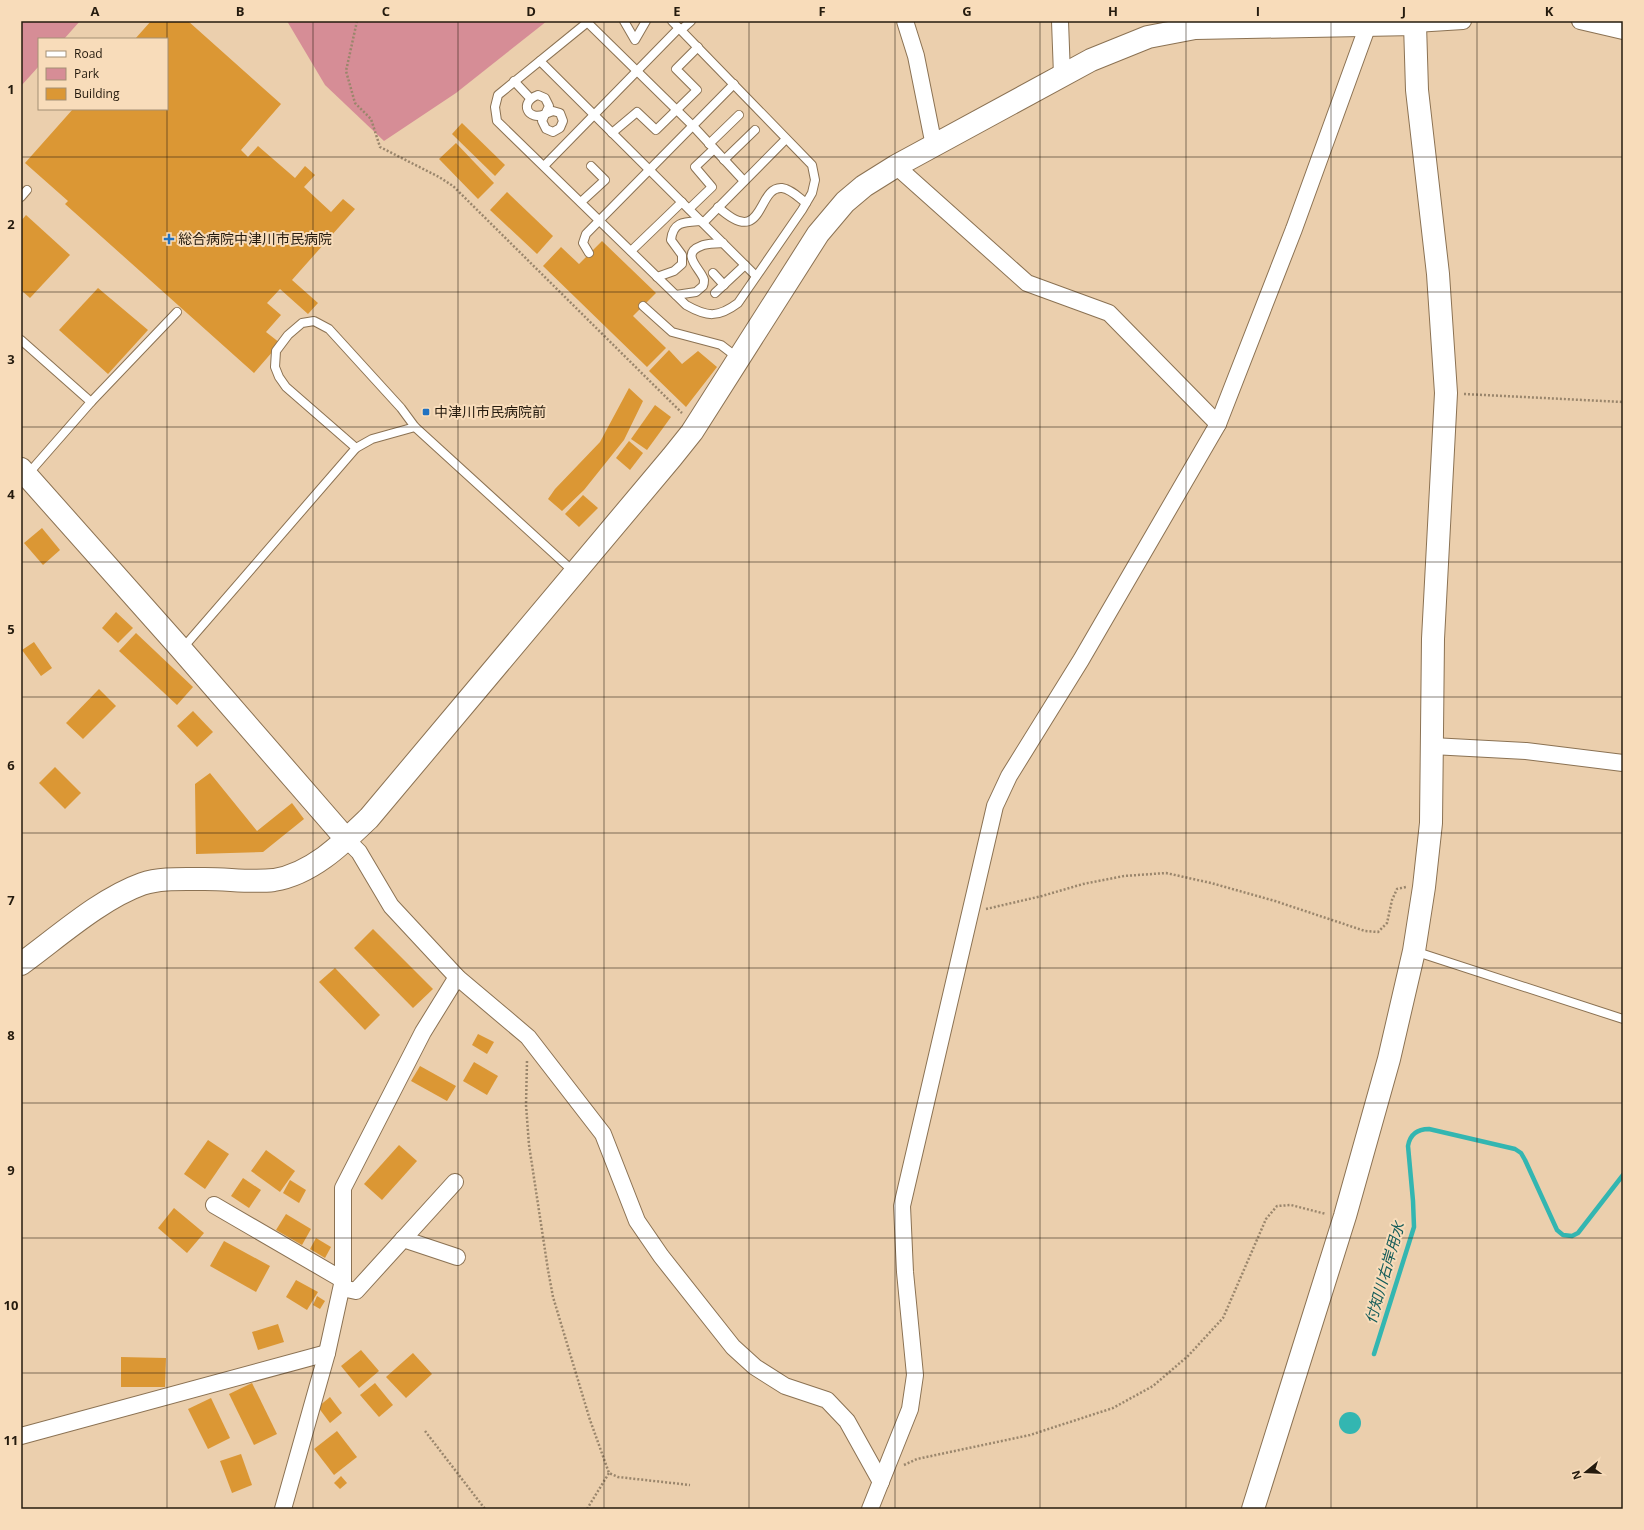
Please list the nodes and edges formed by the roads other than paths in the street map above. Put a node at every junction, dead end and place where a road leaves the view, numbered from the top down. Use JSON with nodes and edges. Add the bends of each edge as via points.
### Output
{"nodes":[{"id":1,"x":624,"y":21,"type":"edge"},
{"id":2,"x":646,"y":21,"type":"edge"},
{"id":3,"x":672,"y":21,"type":"edge"},
{"id":4,"x":691,"y":21,"type":"edge"},
{"id":5,"x":905,"y":21,"type":"edge"},
{"id":6,"x":1060,"y":21,"type":"edge"},
{"id":7,"x":1463,"y":21,"type":"edge"},
{"id":8,"x":1580,"y":21,"type":"edge"},
{"id":9,"x":588,"y":22,"type":"edge"},
{"id":10,"x":1415,"y":22,"type":"edge"},
{"id":11,"x":1368,"y":25,"type":"junction"},
{"id":12,"x":680,"y":29,"type":"junction"},
{"id":13,"x":1623,"y":31,"type":"edge"},
{"id":14,"x":698,"y":47,"type":"junction"},
{"id":15,"x":540,"y":60,"type":"junction"},
{"id":16,"x":637,"y":72,"type":"junction"},
{"id":17,"x":1062,"y":76,"type":"junction"},
{"id":18,"x":514,"y":82,"type":"junction"},
{"id":19,"x":734,"y":84,"type":"junction"},
{"id":20,"x":530,"y":98,"type":"junction"},
{"id":21,"x":676,"y":110,"type":"junction"},
{"id":22,"x":594,"y":114,"type":"junction"},
{"id":23,"x":739,"y":114,"type":"dead end"},
{"id":24,"x":693,"y":126,"type":"junction"},
{"id":25,"x":756,"y":130,"type":"dead end"},
{"id":26,"x":612,"y":133,"type":"junction"},
{"id":27,"x":786,"y":139,"type":"junction"},
{"id":28,"x":711,"y":146,"type":"junction"},
{"id":29,"x":934,"y":146,"type":"junction"},
{"id":30,"x":724,"y":160,"type":"junction"},
{"id":31,"x":544,"y":166,"type":"junction"},
{"id":32,"x":591,"y":166,"type":"dead end"},
{"id":33,"x":896,"y":166,"type":"junction"},
{"id":34,"x":650,"y":170,"type":"junction"},
{"id":35,"x":744,"y":181,"type":"junction"},
{"id":36,"x":27,"y":190,"type":"dead end"},
{"id":37,"x":21,"y":197,"type":"edge"},
{"id":38,"x":581,"y":202,"type":"junction"},
{"id":39,"x":682,"y":202,"type":"junction"},
{"id":40,"x":806,"y":203,"type":"junction"},
{"id":41,"x":718,"y":207,"type":"junction"},
{"id":42,"x":689,"y":209,"type":"junction"},
{"id":43,"x":600,"y":221,"type":"junction"},
{"id":44,"x":702,"y":222,"type":"junction"},
{"id":45,"x":723,"y":243,"type":"junction"},
{"id":46,"x":631,"y":251,"type":"junction"},
{"id":47,"x":589,"y":254,"type":"dead end"},
{"id":48,"x":745,"y":265,"type":"junction"},
{"id":49,"x":713,"y":273,"type":"dead end"},
{"id":50,"x":756,"y":276,"type":"junction"},
{"id":51,"x":657,"y":277,"type":"junction"},
{"id":52,"x":724,"y":285,"type":"junction"},
{"id":53,"x":715,"y":293,"type":"dead end"},
{"id":54,"x":676,"y":295,"type":"junction"},
{"id":55,"x":643,"y":306,"type":"dead end"},
{"id":56,"x":177,"y":312,"type":"dead end"},
{"id":57,"x":21,"y":340,"type":"edge"},
{"id":58,"x":738,"y":359,"type":"junction"},
{"id":59,"x":91,"y":402,"type":"junction"},
{"id":60,"x":1218,"y":424,"type":"junction"},
{"id":61,"x":415,"y":428,"type":"junction"},
{"id":62,"x":356,"y":448,"type":"junction"},
{"id":63,"x":24,"y":472,"type":"edge"},
{"id":64,"x":575,"y":573,"type":"junction"},
{"id":65,"x":181,"y":649,"type":"junction"},
{"id":66,"x":1432,"y":746,"type":"junction"},
{"id":67,"x":1623,"y":763,"type":"edge"},
{"id":68,"x":347,"y":840,"type":"junction"},
{"id":69,"x":1414,"y":951,"type":"junction"},
{"id":70,"x":21,"y":964,"type":"edge"},
{"id":71,"x":457,"y":977,"type":"junction"},
{"id":72,"x":1623,"y":1018,"type":"edge"},
{"id":73,"x":455,"y":1182,"type":"dead end"},
{"id":74,"x":214,"y":1205,"type":"dead end"},
{"id":75,"x":403,"y":1239,"type":"junction"},
{"id":76,"x":457,"y":1257,"type":"dead end"},
{"id":77,"x":342,"y":1284,"type":"junction"},
{"id":78,"x":327,"y":1353,"type":"junction"},
{"id":79,"x":21,"y":1436,"type":"edge"},
{"id":80,"x":883,"y":1478,"type":"junction"},
{"id":81,"x":283,"y":1509,"type":"edge"},
{"id":82,"x":870,"y":1509,"type":"edge"},
{"id":83,"x":1253,"y":1509,"type":"edge"}],
"edges":[{"from":1,"to":2,"type":"lane","via":[[635,40]]},
{"from":3,"to":12,"type":"lane"},
{"from":4,"to":12,"type":"lane"},
{"from":5,"to":29,"type":"street","via":[[916,56]]},
{"from":6,"to":17,"type":"street"},
{"from":7,"to":10,"type":"street"},
{"from":8,"to":13,"type":"street"},
{"from":9,"to":15,"type":"lane"},
{"from":9,"to":16,"type":"lane"},
{"from":10,"to":11,"type":"street"},
{"from":10,"to":66,"type":"street","via":[[1417,90],[1438,274],[1446,393],[1434,639]]},
{"from":11,"to":17,"type":"street","via":[[1195,28],[1170,32],[1118,48]]},
{"from":11,"to":60,"type":"street","via":[[1294,228]]},
{"from":12,"to":14,"type":"lane"},
{"from":12,"to":16,"type":"lane"},
{"from":14,"to":19,"type":"lane"},
{"from":14,"to":21,"type":"lane","via":[[676,69],[697,90]]},
{"from":15,"to":18,"type":"lane"},
{"from":15,"to":22,"type":"lane"},
{"from":16,"to":21,"type":"lane"},
{"from":16,"to":22,"type":"lane"},
{"from":17,"to":29,"type":"street"},
{"from":18,"to":20,"type":"lane"},
{"from":18,"to":31,"type":"lane","via":[[498,95],[497,120]]},
{"from":19,"to":24,"type":"lane"},
{"from":19,"to":27,"type":"lane"},
{"from":20,"to":20,"type":"lane","via":[[538,95],[546,98],[548,106],[545,114],[535,116],[530,113],[527,108]]},
{"from":21,"to":24,"type":"lane"},
{"from":21,"to":26,"type":"lane","via":[[656,130],[637,112]]},
{"from":22,"to":26,"type":"lane"},
{"from":22,"to":31,"type":"lane"},
{"from":23,"to":28,"type":"lane"},
{"from":24,"to":28,"type":"lane"},
{"from":24,"to":34,"type":"lane"},
{"from":25,"to":30,"type":"lane"},
{"from":26,"to":34,"type":"lane"},
{"from":27,"to":35,"type":"lane"},
{"from":27,"to":40,"type":"lane","via":[[812,165],[815,180]]},
{"from":28,"to":30,"type":"lane"},
{"from":28,"to":42,"type":"lane","via":[[695,167],[712,187]]},
{"from":29,"to":33,"type":"street"},
{"from":30,"to":35,"type":"lane"},
{"from":31,"to":38,"type":"lane"},
{"from":32,"to":38,"type":"lane","via":[[605,180]]},
{"from":33,"to":58,"type":"street","via":[[864,186],[845,202],[818,234]]},
{"from":33,"to":60,"type":"street","via":[[1027,283],[1109,313]]},
{"from":34,"to":39,"type":"lane"},
{"from":34,"to":43,"type":"lane"},
{"from":35,"to":41,"type":"lane"},
{"from":36,"to":37,"type":"lane"},
{"from":38,"to":43,"type":"lane"},
{"from":39,"to":42,"type":"lane"},
{"from":39,"to":46,"type":"lane"},
{"from":40,"to":41,"type":"lane","via":[[781,188],[768,195],[756,217],[749,220],[731,219]]},
{"from":40,"to":50,"type":"lane"},
{"from":41,"to":44,"type":"lane"},
{"from":42,"to":44,"type":"lane"},
{"from":43,"to":46,"type":"lane"},
{"from":43,"to":47,"type":"lane","via":[[586,234],[583,243]]},
{"from":44,"to":45,"type":"lane"},
{"from":44,"to":51,"type":"lane","via":[[684,222],[676,225],[671,240],[682,255],[682,264],[674,271]]},
{"from":45,"to":48,"type":"lane"},
{"from":45,"to":54,"type":"lane","via":[[695,249],[692,260],[704,279],[703,286],[696,292]]},
{"from":46,"to":51,"type":"lane"},
{"from":48,"to":50,"type":"lane"},
{"from":48,"to":52,"type":"lane"},
{"from":49,"to":52,"type":"lane"},
{"from":50,"to":54,"type":"lane","via":[[738,303],[725,312],[700,312],[686,305]]},
{"from":51,"to":54,"type":"lane"},
{"from":52,"to":53,"type":"lane"},
{"from":55,"to":58,"type":"lane","via":[[672,332],[721,345]]},
{"from":56,"to":59,"type":"lane"},
{"from":57,"to":59,"type":"lane"},
{"from":58,"to":64,"type":"street","via":[[696,426]]},
{"from":59,"to":63,"type":"lane"},
{"from":60,"to":80,"type":"street","via":[[1081,660],[1009,776],[994,806],[902,1206],[914,1375],[910,1409]]},
{"from":61,"to":62,"type":"lane","via":[[372,439]]},
{"from":61,"to":62,"type":"lane","via":[[401,408],[329,329],[314,321],[302,323],[288,335],[276,351],[275,367],[279,377],[286,387]]},
{"from":61,"to":64,"type":"lane"},
{"from":62,"to":65,"type":"lane"},
{"from":63,"to":65,"type":"street"},
{"from":64,"to":68,"type":"street","via":[[369,818]]},
{"from":65,"to":68,"type":"street"},
{"from":66,"to":67,"type":"street","via":[[1526,751]]},
{"from":66,"to":69,"type":"street","via":[[1431,823]]},
{"from":68,"to":70,"type":"street","via":[[322,859],[294,874],[274,880],[216,878],[160,880],[142,884],[105,903]]},
{"from":68,"to":71,"type":"street","via":[[359,852],[391,906]]},
{"from":69,"to":72,"type":"lane"},
{"from":69,"to":83,"type":"street","via":[[1389,1059],[1345,1216]]},
{"from":71,"to":77,"type":"street","via":[[423,1032],[343,1188]]},
{"from":71,"to":80,"type":"street","via":[[528,1038],[603,1134],[637,1222],[733,1347],[755,1367],[785,1386],[827,1400],[847,1421]]},
{"from":73,"to":75,"type":"street"},
{"from":74,"to":77,"type":"street"},
{"from":75,"to":76,"type":"street"},
{"from":75,"to":77,"type":"street","via":[[356,1291]]},
{"from":77,"to":78,"type":"street"},
{"from":78,"to":79,"type":"street"},
{"from":78,"to":81,"type":"street"},
{"from":80,"to":82,"type":"street"}]}
